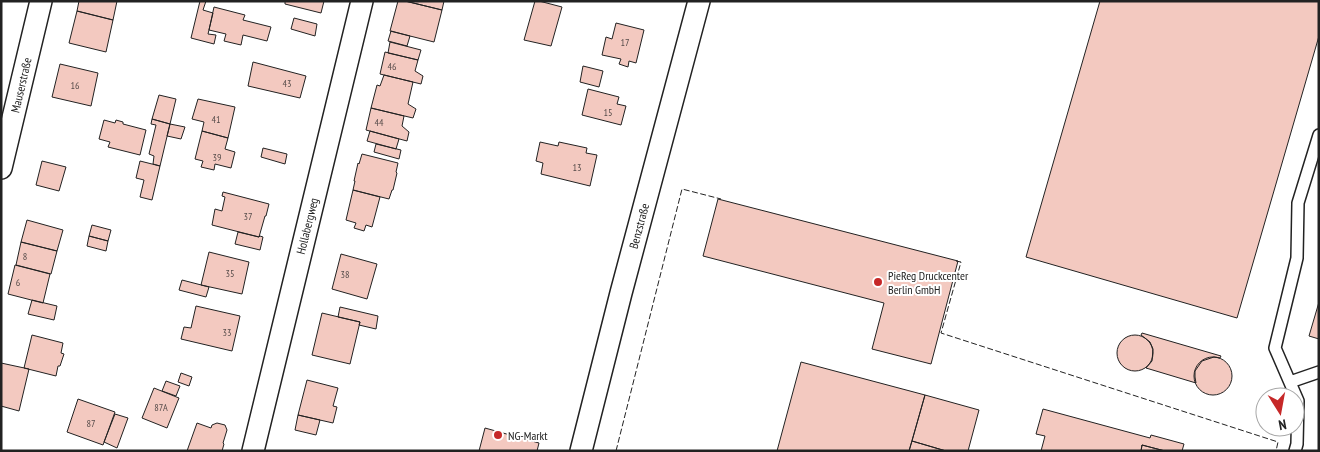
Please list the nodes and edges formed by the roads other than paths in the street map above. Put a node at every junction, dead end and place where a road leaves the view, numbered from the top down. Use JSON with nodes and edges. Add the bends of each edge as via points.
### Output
{"nodes":[{"id":1,"x":41,"y":1,"type":"edge"},
{"id":2,"x":362,"y":1,"type":"edge"},
{"id":3,"x":699,"y":1,"type":"edge"},
{"id":4,"x":1319,"y":135,"type":"edge"},
{"id":5,"x":1,"y":168,"type":"edge"},
{"id":6,"x":1319,"y":372,"type":"edge"},
{"id":7,"x":1290,"y":382,"type":"junction"},
{"id":8,"x":253,"y":451,"type":"edge"},
{"id":9,"x":581,"y":451,"type":"edge"},
{"id":10,"x":1295,"y":451,"type":"edge"}],
"edges":[{"from":1,"to":5,"type":"street","name":"Mauserstraße"},
{"from":2,"to":8,"type":"street","name":"Hollabergweg"},
{"from":3,"to":9,"type":"street","name":"Benzstraße"},
{"from":4,"to":7,"type":"lane","via":[[1298,203],[1297,258],[1275,348]]},
{"from":6,"to":7,"type":"lane"},
{"from":7,"to":10,"type":"lane","via":[[1298,401]]}]}
